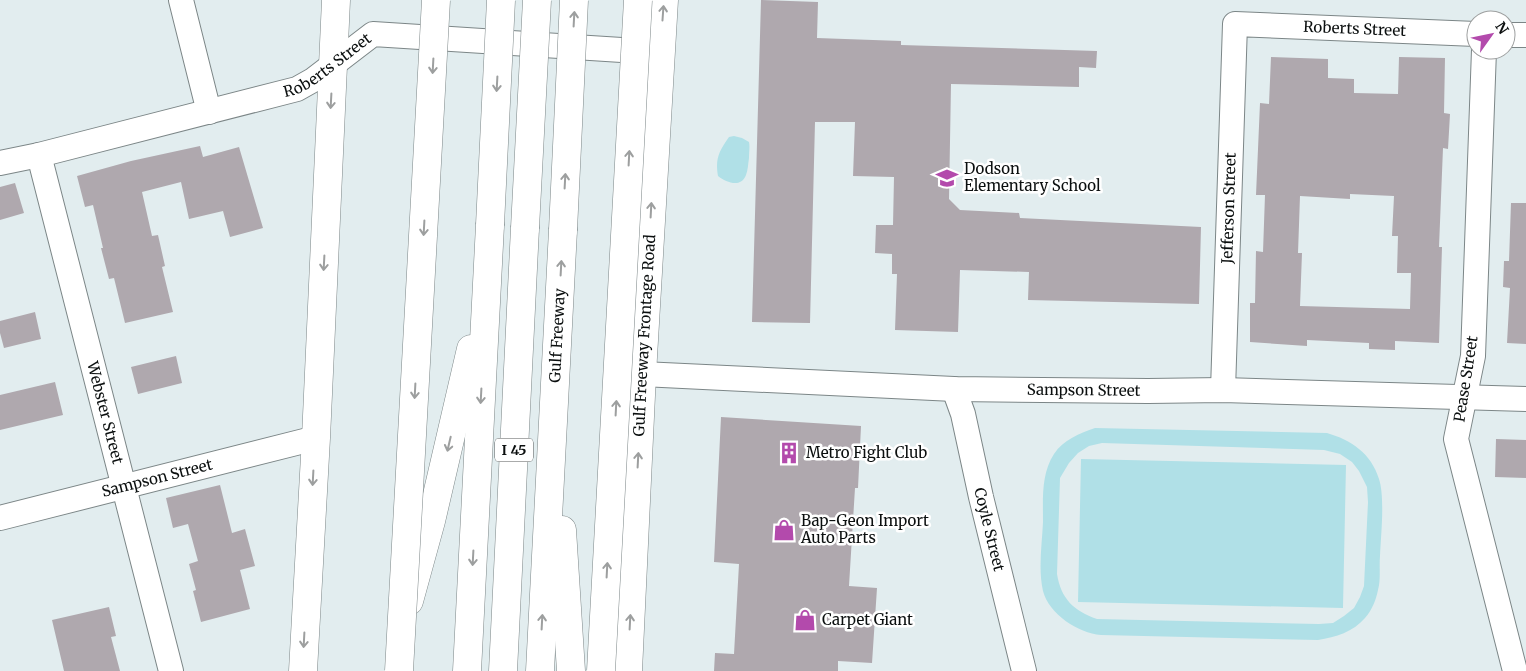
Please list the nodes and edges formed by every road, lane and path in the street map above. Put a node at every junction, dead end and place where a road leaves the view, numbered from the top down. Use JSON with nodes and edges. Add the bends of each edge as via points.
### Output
{"nodes":[{"id":1,"x":181,"y":0,"type":"edge"},
{"id":2,"x":336,"y":0,"type":"edge"},
{"id":3,"x":436,"y":0,"type":"edge"},
{"id":4,"x":501,"y":0,"type":"edge"},
{"id":5,"x":537,"y":0,"type":"edge"},
{"id":6,"x":574,"y":0,"type":"edge"},
{"id":7,"x":638,"y":0,"type":"edge"},
{"id":8,"x":664,"y":0,"type":"edge"},
{"id":9,"x":1235,"y":24,"type":"joint"},
{"id":10,"x":1466,"y":34,"type":"edge"},
{"id":11,"x":660,"y":53,"type":"junction"},
{"id":12,"x":1484,"y":60,"type":"edge"},
{"id":13,"x":333,"y":64,"type":"junction"},
{"id":14,"x":209,"y":112,"type":"junction"},
{"id":15,"x":39,"y":155,"type":"junction"},
{"id":16,"x":0,"y":163,"type":"edge"},
{"id":17,"x":487,"y":277,"type":"junction"},
{"id":18,"x":642,"y":374,"type":"junction"},
{"id":19,"x":954,"y":389,"type":"junction"},
{"id":20,"x":1223,"y":390,"type":"junction"},
{"id":21,"x":554,"y":392,"type":"junction"},
{"id":22,"x":1465,"y":396,"type":"junction"},
{"id":23,"x":1526,"y":399,"type":"edge"},
{"id":24,"x":316,"y":438,"type":"junction"},
{"id":25,"x":123,"y":486,"type":"junction"},
{"id":26,"x":0,"y":518,"type":"edge"},
{"id":27,"x":170,"y":671,"type":"edge"},
{"id":28,"x":303,"y":671,"type":"edge"},
{"id":29,"x":390,"y":671,"type":"edge"},
{"id":30,"x":399,"y":671,"type":"edge"},
{"id":31,"x":467,"y":671,"type":"edge"},
{"id":32,"x":503,"y":671,"type":"edge"},
{"id":33,"x":540,"y":671,"type":"edge"},
{"id":34,"x":571,"y":671,"type":"edge"},
{"id":35,"x":601,"y":671,"type":"edge"},
{"id":36,"x":628,"y":671,"type":"edge"},
{"id":37,"x":1024,"y":671,"type":"edge"},
{"id":38,"x":1515,"y":671,"type":"edge"}],
"edges":[{"from":1,"to":14,"type":"street"},
{"from":2,"to":13,"type":"main road"},
{"from":3,"to":30,"type":"main road","one_way":true,"bridge":true},
{"from":4,"to":17,"type":"main road","number":"I 45","one_way":true,"bridge":true},
{"from":5,"to":32,"type":"main road","number":"I 45","bridge":true},
{"from":21,"to":6,"type":"main road","name":"Gulf Freeway","number":"I 45","one_way":true,"bridge":true},
{"from":35,"to":7,"type":"main road","one_way":true,"bridge":true},
{"from":11,"to":8,"type":"main road","name":"Gulf Freeway Frontage Road","one_way":true},
{"from":9,"to":10,"type":"street","name":"Roberts Street"},
{"from":9,"to":20,"type":"street","name":"Jefferson Street"},
{"from":11,"to":13,"type":"street","name":"Roberts Street","via":[[373,34]]},
{"from":18,"to":11,"type":"main road","name":"Gulf Freeway Frontage Road","one_way":true},
{"from":12,"to":22,"type":"street","name":"Pease Street","via":[[1473,356]]},
{"from":13,"to":14,"type":"street","name":"Roberts Street","via":[[297,89]]},
{"from":13,"to":24,"type":"main road","one_way":true},
{"from":14,"to":15,"type":"street","name":"Roberts Street"},
{"from":15,"to":16,"type":"street","name":"Roberts Street"},
{"from":15,"to":25,"type":"street","name":"Webster Street"},
{"from":17,"to":29,"type":"main road","one_way":true,"via":[[431,521]]},
{"from":17,"to":31,"type":"main road","number":"I 45","one_way":true},
{"from":18,"to":19,"type":"street","name":"Sampson Street"},
{"from":36,"to":18,"type":"main road","name":"Gulf Freeway Frontage Road","one_way":true},
{"from":19,"to":20,"type":"street","name":"Sampson Street"},
{"from":19,"to":37,"type":"street","name":"Coyle Street","via":[[963,414]]},
{"from":20,"to":22,"type":"street","name":"Sampson Street"},
{"from":33,"to":21,"type":"main road","name":"Gulf Freeway","number":"I 45","one_way":true},
{"from":21,"to":34,"type":"main road"},
{"from":22,"to":23,"type":"street","name":"Sampson Street"},
{"from":22,"to":38,"type":"street","name":"Pease Street","via":[[1456,438]]},
{"from":24,"to":25,"type":"street","name":"Sampson Street"},
{"from":24,"to":28,"type":"main road","one_way":true},
{"from":25,"to":26,"type":"street","name":"Sampson Street"},
{"from":25,"to":27,"type":"street","name":"Webster Street"}]}
